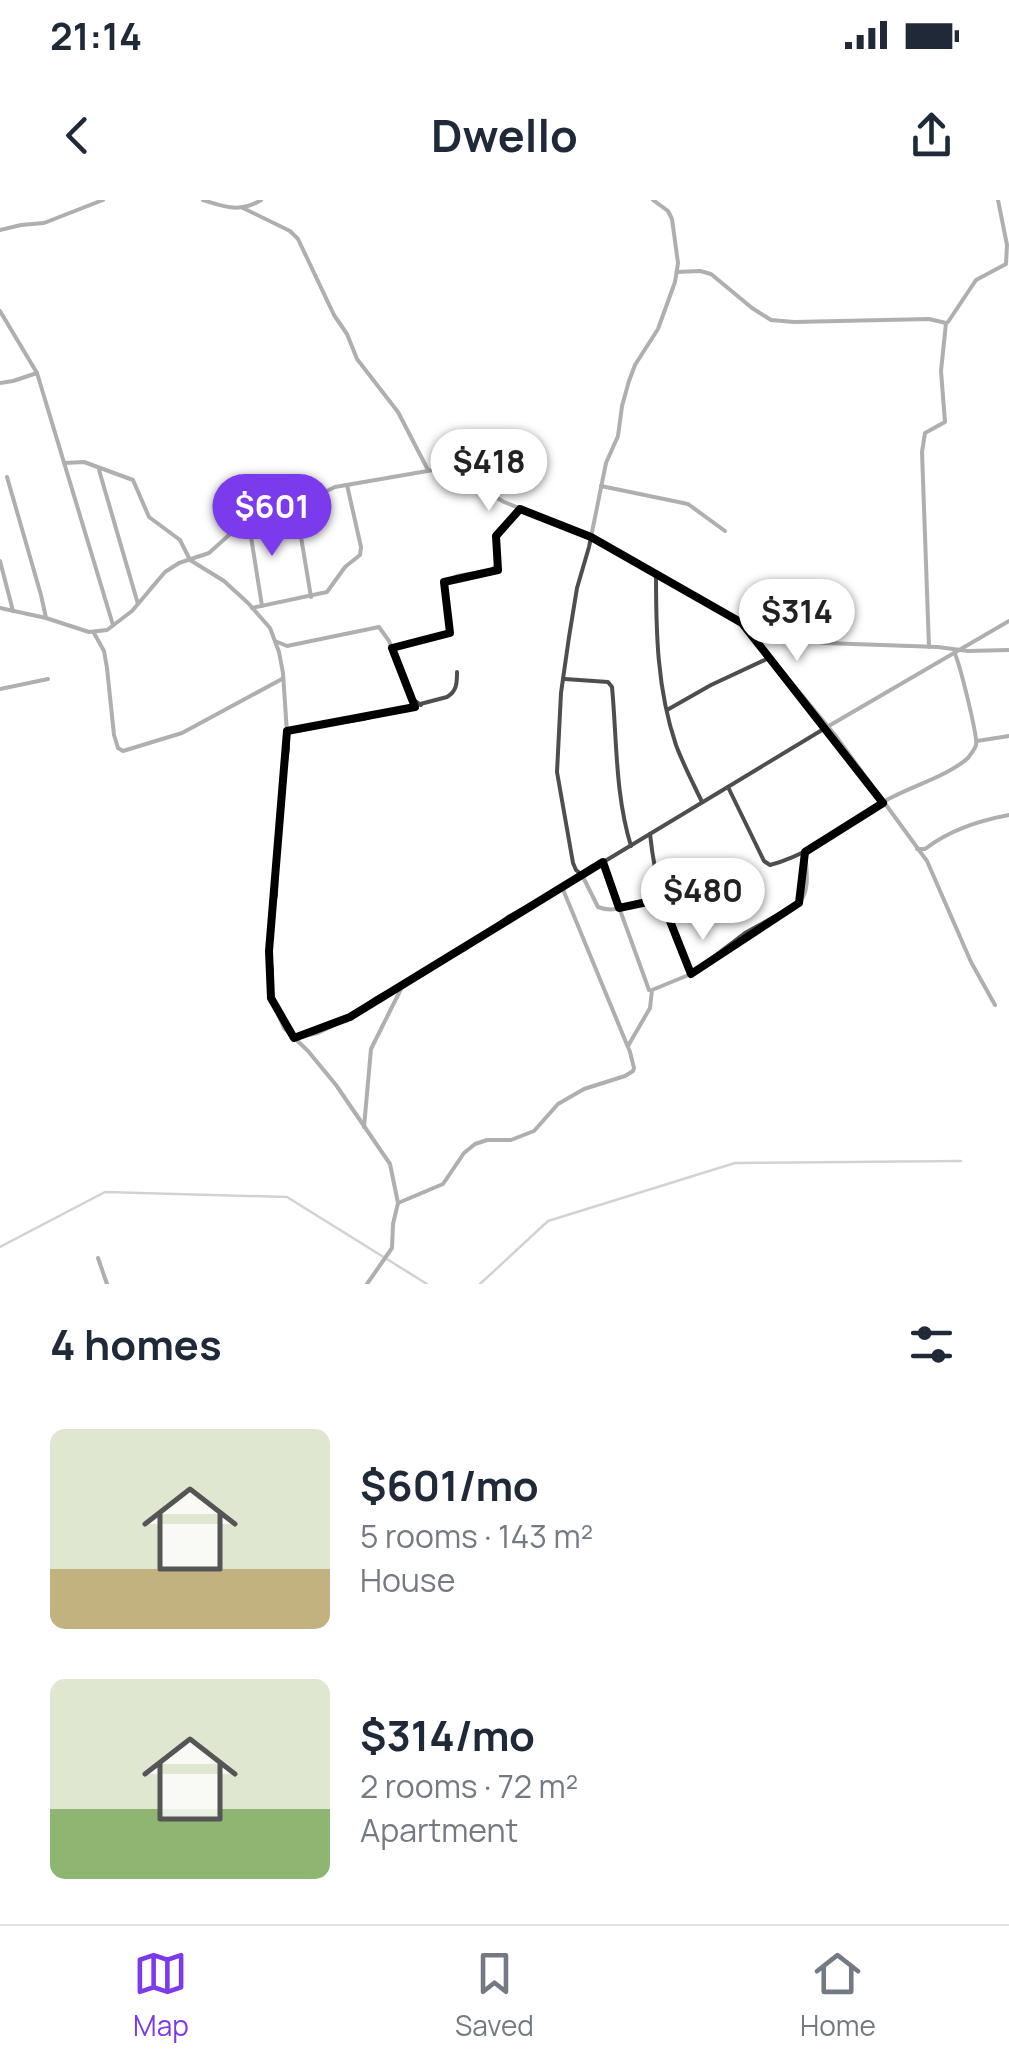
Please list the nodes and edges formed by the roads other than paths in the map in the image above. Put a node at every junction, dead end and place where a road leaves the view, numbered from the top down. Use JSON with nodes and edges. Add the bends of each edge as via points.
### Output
{"nodes":[{"id":1,"x":102,"y":200,"type":"edge"},
{"id":2,"x":203,"y":200,"type":"edge"},
{"id":3,"x":262,"y":200,"type":"edge"},
{"id":4,"x":653,"y":200,"type":"edge"},
{"id":5,"x":998,"y":200,"type":"edge"},
{"id":6,"x":243,"y":208,"type":"junction"},
{"id":7,"x":0,"y":230,"type":"edge"},
{"id":8,"x":677,"y":272,"type":"junction"},
{"id":9,"x":0,"y":311,"type":"edge"},
{"id":10,"x":947,"y":324,"type":"junction"},
{"id":11,"x":37,"y":374,"type":"junction"},
{"id":12,"x":0,"y":383,"type":"edge"},
{"id":13,"x":64,"y":463,"type":"junction"},
{"id":14,"x":98,"y":469,"type":"junction"},
{"id":15,"x":428,"y":470,"type":"junction"},
{"id":16,"x":7,"y":478,"type":"dead end"},
{"id":17,"x":347,"y":485,"type":"junction"},
{"id":18,"x":601,"y":486,"type":"junction"},
{"id":19,"x":296,"y":506,"type":"junction"},
{"id":20,"x":520,"y":509,"type":"junction"},
{"id":21,"x":248,"y":518,"type":"junction"},
{"id":22,"x":725,"y":531,"type":"dead end"},
{"id":23,"x":591,"y":537,"type":"junction"},
{"id":24,"x":0,"y":560,"type":"edge"},
{"id":25,"x":190,"y":560,"type":"junction"},
{"id":26,"x":656,"y":574,"type":"junction"},
{"id":27,"x":311,"y":596,"type":"junction"},
{"id":28,"x":138,"y":604,"type":"junction"},
{"id":29,"x":262,"y":606,"type":"junction"},
{"id":30,"x":0,"y":608,"type":"edge"},
{"id":31,"x":252,"y":608,"type":"junction"},
{"id":32,"x":13,"y":611,"type":"junction"},
{"id":33,"x":46,"y":618,"type":"junction"},
{"id":34,"x":1009,"y":621,"type":"edge"},
{"id":35,"x":742,"y":623,"type":"junction"},
{"id":36,"x":113,"y":626,"type":"junction"},
{"id":37,"x":94,"y":633,"type":"junction"},
{"id":38,"x":275,"y":641,"type":"junction"},
{"id":39,"x":929,"y":647,"type":"junction"},
{"id":40,"x":392,"y":648,"type":"junction"},
{"id":41,"x":1009,"y":650,"type":"edge"},
{"id":42,"x":957,"y":652,"type":"junction"},
{"id":43,"x":770,"y":657,"type":"junction"},
{"id":44,"x":457,"y":672,"type":"dead end"},
{"id":45,"x":284,"y":678,"type":"junction"},
{"id":46,"x":563,"y":678,"type":"junction"},
{"id":47,"x":48,"y":679,"type":"dead end"},
{"id":48,"x":0,"y":689,"type":"edge"},
{"id":49,"x":420,"y":704,"type":"junction"},
{"id":50,"x":667,"y":710,"type":"junction"},
{"id":51,"x":827,"y":727,"type":"junction"},
{"id":52,"x":288,"y":731,"type":"junction"},
{"id":53,"x":1009,"y":736,"type":"edge"},
{"id":54,"x":977,"y":740,"type":"junction"},
{"id":55,"x":728,"y":787,"type":"junction"},
{"id":56,"x":703,"y":803,"type":"junction"},
{"id":57,"x":882,"y":803,"type":"junction"},
{"id":58,"x":1009,"y":815,"type":"edge"},
{"id":59,"x":650,"y":834,"type":"junction"},
{"id":60,"x":631,"y":846,"type":"junction"},
{"id":61,"x":918,"y":849,"type":"junction"},
{"id":62,"x":805,"y":850,"type":"junction"},
{"id":63,"x":603,"y":863,"type":"junction"},
{"id":64,"x":582,"y":875,"type":"junction"},
{"id":65,"x":562,"y":887,"type":"junction"},
{"id":66,"x":620,"y":908,"type":"junction"},
{"id":67,"x":666,"y":911,"type":"junction"},
{"id":68,"x":690,"y":974,"type":"junction"},
{"id":69,"x":405,"y":982,"type":"junction"},
{"id":70,"x":651,"y":994,"type":"junction"},
{"id":71,"x":995,"y":1006,"type":"dead end"},
{"id":72,"x":294,"y":1038,"type":"junction"},
{"id":73,"x":628,"y":1046,"type":"junction"},
{"id":74,"x":364,"y":1127,"type":"junction"},
{"id":75,"x":398,"y":1203,"type":"junction"},
{"id":76,"x":98,"y":1258,"type":"dead end"},
{"id":77,"x":107,"y":1284,"type":"edge"},
{"id":78,"x":367,"y":1284,"type":"edge"}],
"edges":[{"from":1,"to":7,"type":"street","via":[[44,223]]},
{"from":2,"to":6,"type":"street"},
{"from":3,"to":6,"type":"street"},
{"from":4,"to":8,"type":"street","via":[[672,219]]},
{"from":5,"to":10,"type":"street","via":[[1006,264],[976,280]]},
{"from":6,"to":15,"type":"street","via":[[298,239],[357,359],[398,412]]},
{"from":8,"to":10,"type":"street","via":[[710,274],[771,320]]},
{"from":8,"to":18,"type":"street","via":[[662,322],[631,373]]},
{"from":9,"to":11,"type":"street"},
{"from":10,"to":39,"type":"street","via":[[945,418],[925,433],[922,452]]},
{"from":11,"to":12,"type":"street"},
{"from":11,"to":13,"type":"street"},
{"from":13,"to":14,"type":"street"},
{"from":13,"to":36,"type":"street"},
{"from":14,"to":25,"type":"street","via":[[133,480],[148,517],[174,535]]},
{"from":14,"to":28,"type":"street"},
{"from":15,"to":17,"type":"street"},
{"from":15,"to":20,"type":"street","via":[[456,474]]},
{"from":16,"to":33,"type":"street"},
{"from":17,"to":19,"type":"street"},
{"from":17,"to":27,"type":"street","via":[[360,555],[330,590]]},
{"from":18,"to":22,"type":"street","via":[[688,504]]},
{"from":18,"to":23,"type":"street"},
{"from":19,"to":21,"type":"street"},
{"from":19,"to":27,"type":"street"},
{"from":20,"to":23,"type":"street"},
{"from":20,"to":40,"type":"street","via":[[496,536],[492,570],[444,582],[451,632]]},
{"from":21,"to":25,"type":"street","via":[[209,553]]},
{"from":21,"to":29,"type":"street"},
{"from":23,"to":26,"type":"street"},
{"from":23,"to":46,"type":"street"},
{"from":24,"to":32,"type":"street"},
{"from":25,"to":28,"type":"street","via":[[165,572]]},
{"from":25,"to":31,"type":"street"},
{"from":26,"to":35,"type":"street"},
{"from":26,"to":50,"type":"street","via":[[655,633]]},
{"from":27,"to":29,"type":"street"},
{"from":28,"to":36,"type":"street"},
{"from":29,"to":31,"type":"street"},
{"from":30,"to":32,"type":"street"},
{"from":31,"to":38,"type":"street"},
{"from":32,"to":33,"type":"street"},
{"from":33,"to":37,"type":"street"},
{"from":34,"to":42,"type":"street"},
{"from":35,"to":39,"type":"street","via":[[800,640]]},
{"from":35,"to":43,"type":"street"},
{"from":36,"to":37,"type":"street"},
{"from":37,"to":45,"type":"street","via":[[104,651],[122,751],[182,733]]},
{"from":38,"to":40,"type":"street","via":[[287,646],[375,627]]},
{"from":38,"to":45,"type":"street"},
{"from":39,"to":42,"type":"street"},
{"from":40,"to":49,"type":"street"},
{"from":41,"to":42,"type":"street"},
{"from":42,"to":51,"type":"street"},
{"from":42,"to":54,"type":"street"},
{"from":43,"to":50,"type":"street"},
{"from":43,"to":51,"type":"street"},
{"from":44,"to":49,"type":"street","via":[[452,694]]},
{"from":45,"to":52,"type":"street"},
{"from":46,"to":60,"type":"street","via":[[612,686],[618,793]]},
{"from":46,"to":64,"type":"street","via":[[557,772],[573,863]]},
{"from":47,"to":48,"type":"street"},
{"from":49,"to":52,"type":"street"},
{"from":50,"to":56,"type":"street"},
{"from":51,"to":55,"type":"street"},
{"from":51,"to":57,"type":"street"},
{"from":52,"to":72,"type":"street","via":[[269,951],[276,1015]]},
{"from":53,"to":54,"type":"street"},
{"from":54,"to":57,"type":"street","via":[[958,765]]},
{"from":55,"to":56,"type":"street"},
{"from":55,"to":62,"type":"street","via":[[766,863]]},
{"from":56,"to":59,"type":"street"},
{"from":57,"to":61,"type":"street"},
{"from":57,"to":62,"type":"street"},
{"from":58,"to":61,"type":"street"},
{"from":59,"to":60,"type":"street"},
{"from":59,"to":67,"type":"street"},
{"from":60,"to":63,"type":"street"},
{"from":61,"to":71,"type":"street"},
{"from":62,"to":68,"type":"street","via":[[806,892],[799,903]]},
{"from":63,"to":64,"type":"street"},
{"from":63,"to":66,"type":"street"},
{"from":64,"to":65,"type":"street"},
{"from":64,"to":66,"type":"street","via":[[598,907]]},
{"from":65,"to":69,"type":"street"},
{"from":65,"to":73,"type":"street"},
{"from":66,"to":67,"type":"street","via":[[648,900]]},
{"from":66,"to":70,"type":"street"},
{"from":67,"to":68,"type":"street"},
{"from":68,"to":70,"type":"street"},
{"from":69,"to":72,"type":"street","via":[[336,1024]]},
{"from":69,"to":74,"type":"street","via":[[371,1049]]},
{"from":70,"to":73,"type":"street"},
{"from":72,"to":74,"type":"street"},
{"from":73,"to":75,"type":"street","via":[[632,1071],[558,1104],[534,1131],[475,1144],[443,1184]]},
{"from":74,"to":75,"type":"street","via":[[388,1161]]},
{"from":75,"to":78,"type":"street","via":[[392,1248]]},
{"from":76,"to":77,"type":"street"}]}
